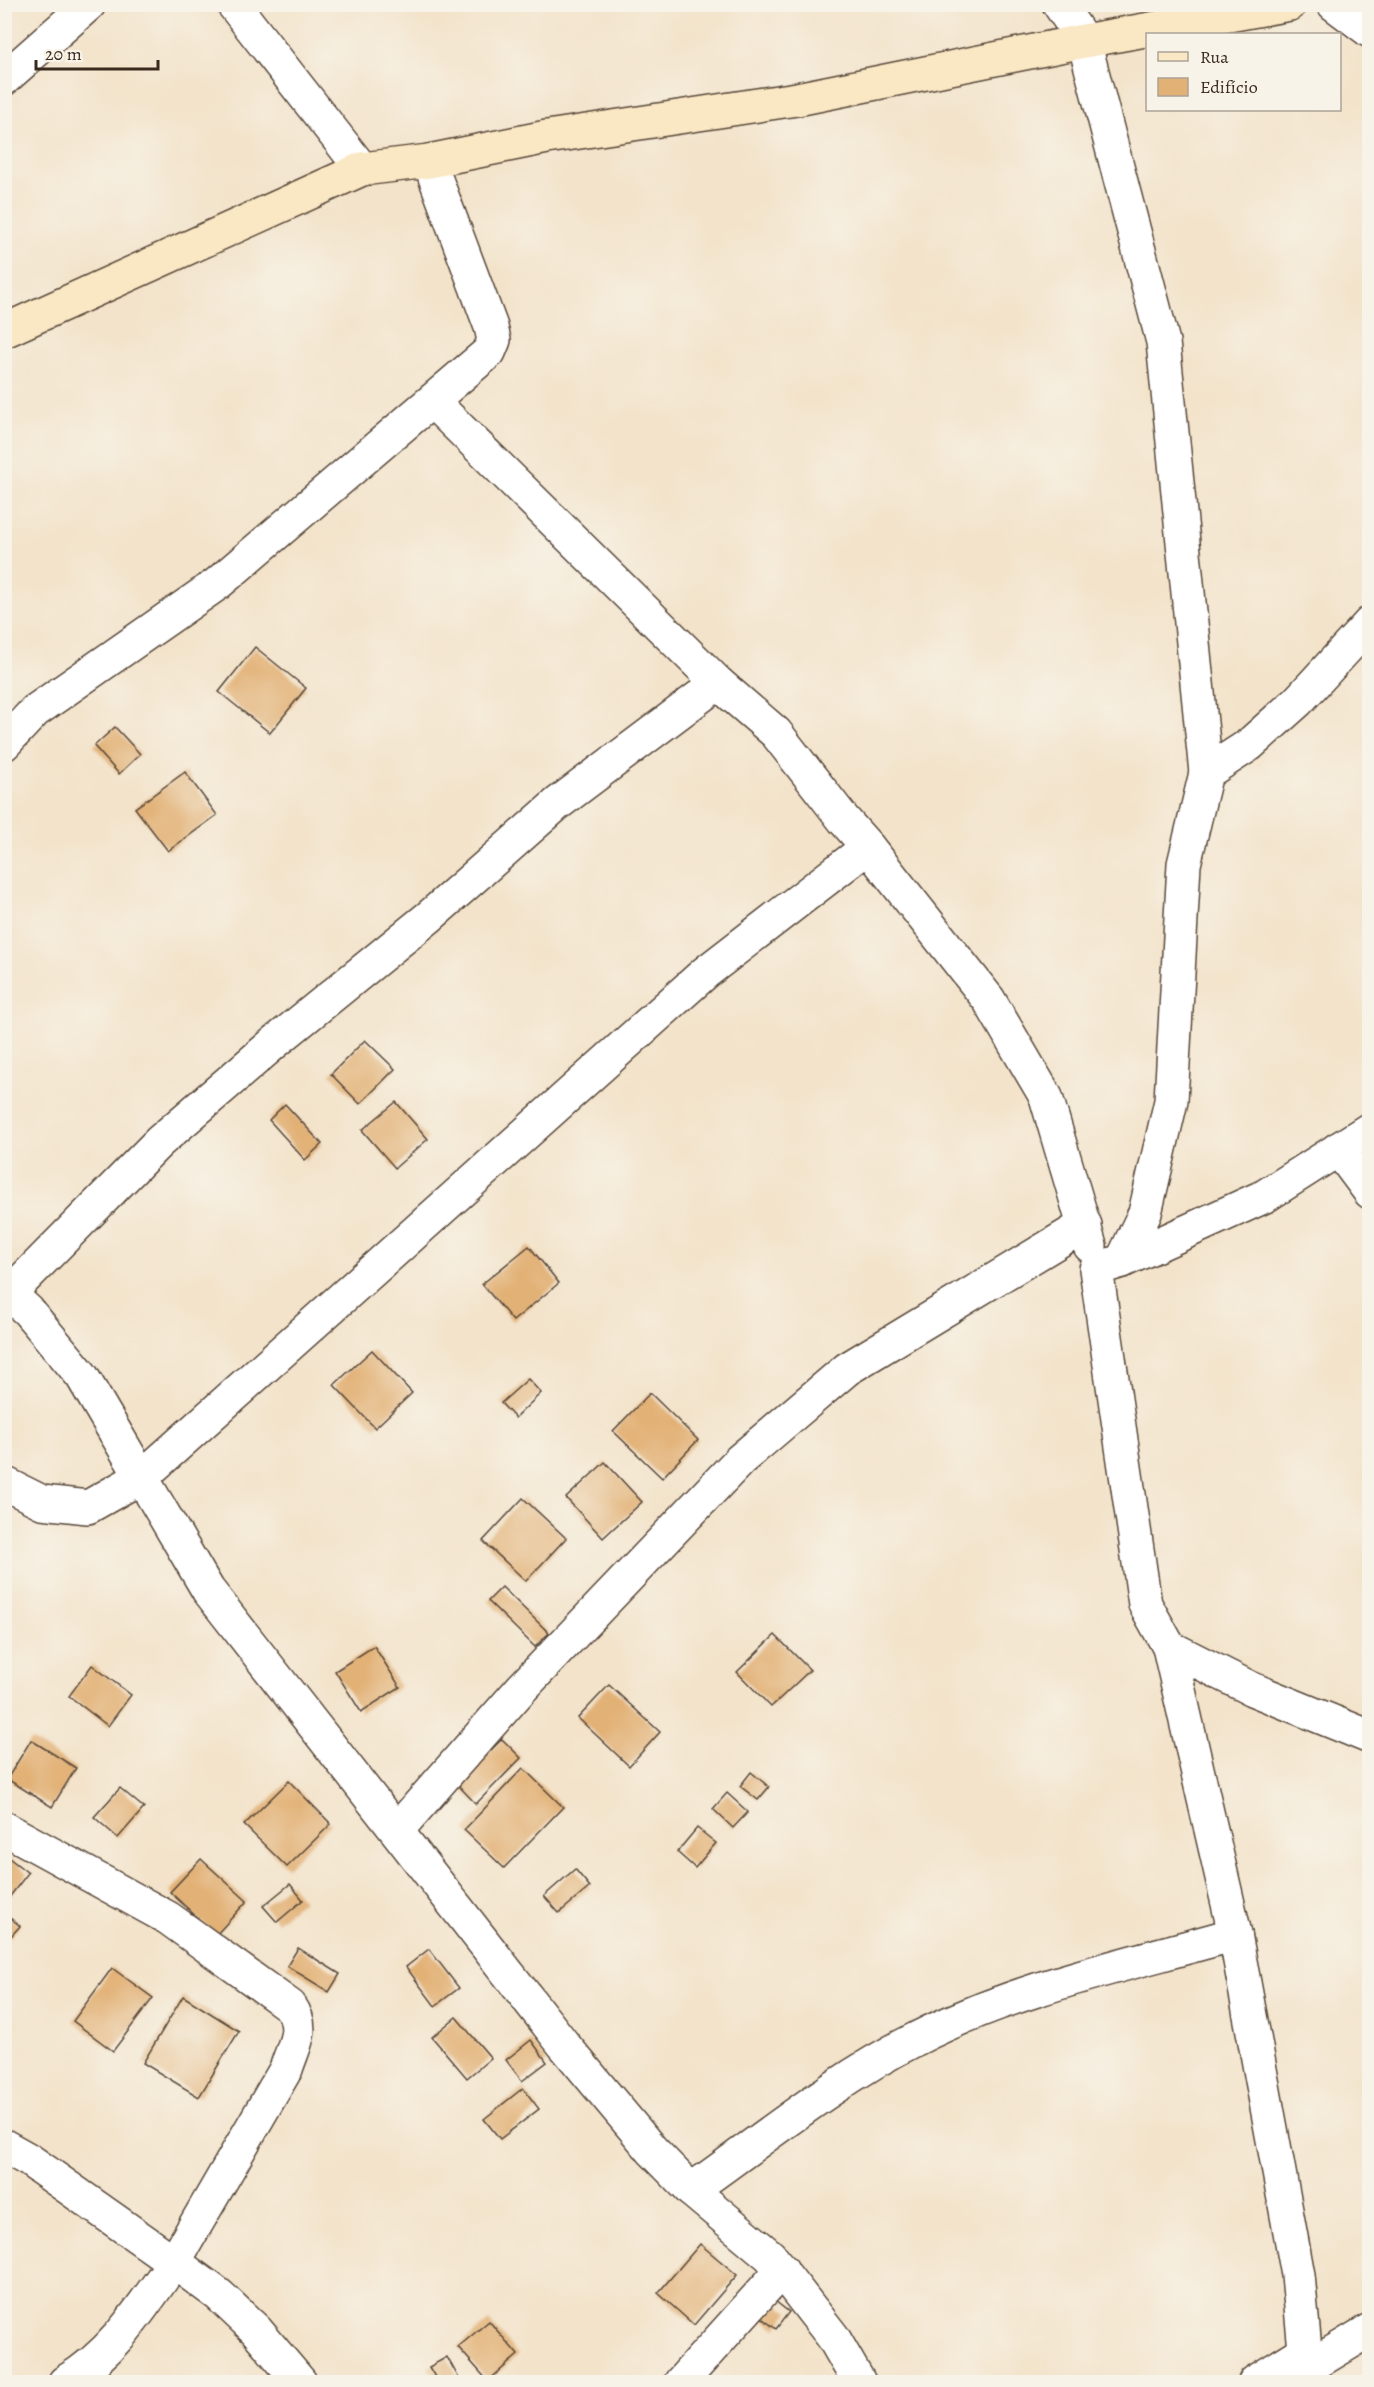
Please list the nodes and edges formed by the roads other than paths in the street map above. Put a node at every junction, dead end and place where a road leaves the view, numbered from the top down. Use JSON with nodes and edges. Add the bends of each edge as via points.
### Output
{"nodes":[{"id":1,"x":89,"y":4,"type":"edge"},
{"id":2,"x":233,"y":4,"type":"edge"},
{"id":3,"x":1059,"y":4,"type":"edge"},
{"id":4,"x":1290,"y":4,"type":"edge"},
{"id":5,"x":1334,"y":4,"type":"edge"},
{"id":6,"x":1370,"y":31,"type":"edge"},
{"id":7,"x":1084,"y":41,"type":"junction"},
{"id":8,"x":4,"y":79,"type":"edge"},
{"id":9,"x":429,"y":161,"type":"junction"},
{"id":10,"x":362,"y":169,"type":"junction"},
{"id":11,"x":4,"y":331,"type":"edge"},
{"id":12,"x":434,"y":402,"type":"junction"},
{"id":13,"x":1370,"y":623,"type":"edge"},
{"id":14,"x":718,"y":683,"type":"junction"},
{"id":15,"x":4,"y":744,"type":"edge"},
{"id":16,"x":1206,"y":774,"type":"junction"},
{"id":17,"x":868,"y":847,"type":"junction"},
{"id":18,"x":1370,"y":1129,"type":"edge"},
{"id":19,"x":1338,"y":1149,"type":"junction"},
{"id":20,"x":1370,"y":1192,"type":"edge"},
{"id":21,"x":1085,"y":1225,"type":"junction"},
{"id":22,"x":1109,"y":1265,"type":"junction"},
{"id":23,"x":7,"y":1292,"type":"edge"},
{"id":24,"x":143,"y":1476,"type":"junction"},
{"id":25,"x":4,"y":1483,"type":"edge"},
{"id":26,"x":1169,"y":1647,"type":"junction"},
{"id":27,"x":1370,"y":1737,"type":"edge"},
{"id":28,"x":4,"y":1828,"type":"edge"},
{"id":29,"x":397,"y":1830,"type":"junction"},
{"id":30,"x":1234,"y":1934,"type":"junction"},
{"id":31,"x":4,"y":2146,"type":"edge"},
{"id":32,"x":691,"y":2190,"type":"junction"},
{"id":33,"x":174,"y":2262,"type":"junction"},
{"id":34,"x":782,"y":2270,"type":"junction"},
{"id":35,"x":1370,"y":2330,"type":"edge"},
{"id":36,"x":1307,"y":2367,"type":"edge"},
{"id":37,"x":64,"y":2382,"type":"edge"},
{"id":38,"x":300,"y":2382,"type":"edge"},
{"id":39,"x":681,"y":2382,"type":"edge"},
{"id":40,"x":859,"y":2382,"type":"edge"},
{"id":41,"x":1255,"y":2382,"type":"edge"}],
"edges":[{"from":1,"to":8,"type":"street"},
{"from":2,"to":10,"type":"street"},
{"from":3,"to":7,"type":"street"},
{"from":4,"to":7,"type":"street"},
{"from":5,"to":6,"type":"street"},
{"from":7,"to":9,"type":"street","via":[[797,99],[547,137]]},
{"from":7,"to":16,"type":"street","via":[[1163,342]]},
{"from":9,"to":10,"type":"street"},
{"from":9,"to":12,"type":"street","via":[[494,339],[489,352]]},
{"from":10,"to":11,"type":"street"},
{"from":12,"to":14,"type":"street"},
{"from":12,"to":15,"type":"street","via":[[217,584],[35,711]]},
{"from":13,"to":16,"type":"street","via":[[1298,701],[1249,745]]},
{"from":14,"to":17,"type":"street","via":[[776,733]]},
{"from":14,"to":23,"type":"street","via":[[557,804],[429,917],[274,1043],[159,1142]]},
{"from":16,"to":22,"type":"street","via":[[1185,864],[1171,1101],[1145,1213]]},
{"from":17,"to":21,"type":"street","via":[[989,1000],[1046,1097]]},
{"from":17,"to":24,"type":"street","via":[[706,972]]},
{"from":18,"to":19,"type":"street"},
{"from":19,"to":20,"type":"street"},
{"from":19,"to":22,"type":"street","via":[[1264,1196]]},
{"from":21,"to":22,"type":"street"},
{"from":21,"to":29,"type":"street","via":[[847,1369],[740,1460],[522,1688]]},
{"from":22,"to":26,"type":"street","via":[[1145,1604]]},
{"from":23,"to":24,"type":"street","via":[[28,1311],[82,1376]]},
{"from":24,"to":25,"type":"street","via":[[88,1507],[42,1502]]},
{"from":24,"to":29,"type":"street","via":[[208,1590]]},
{"from":26,"to":27,"type":"street","via":[[1252,1689]]},
{"from":26,"to":30,"type":"street"},
{"from":28,"to":33,"type":"street","via":[[168,1918],[290,2006],[298,2018],[297,2036],[286,2069]]},
{"from":29,"to":32,"type":"street","via":[[564,2045]]},
{"from":30,"to":32,"type":"street","via":[[1030,1993],[976,2011],[914,2040],[848,2078]]},
{"from":30,"to":36,"type":"street","via":[[1298,2275]]},
{"from":31,"to":33,"type":"street"},
{"from":32,"to":34,"type":"street"},
{"from":33,"to":37,"type":"street","via":[[126,2330],[95,2360]]},
{"from":33,"to":38,"type":"street","via":[[219,2295],[256,2330]]},
{"from":34,"to":39,"type":"street"},
{"from":34,"to":40,"type":"street","via":[[833,2337]]},
{"from":35,"to":36,"type":"street"},
{"from":36,"to":41,"type":"street"}]}
